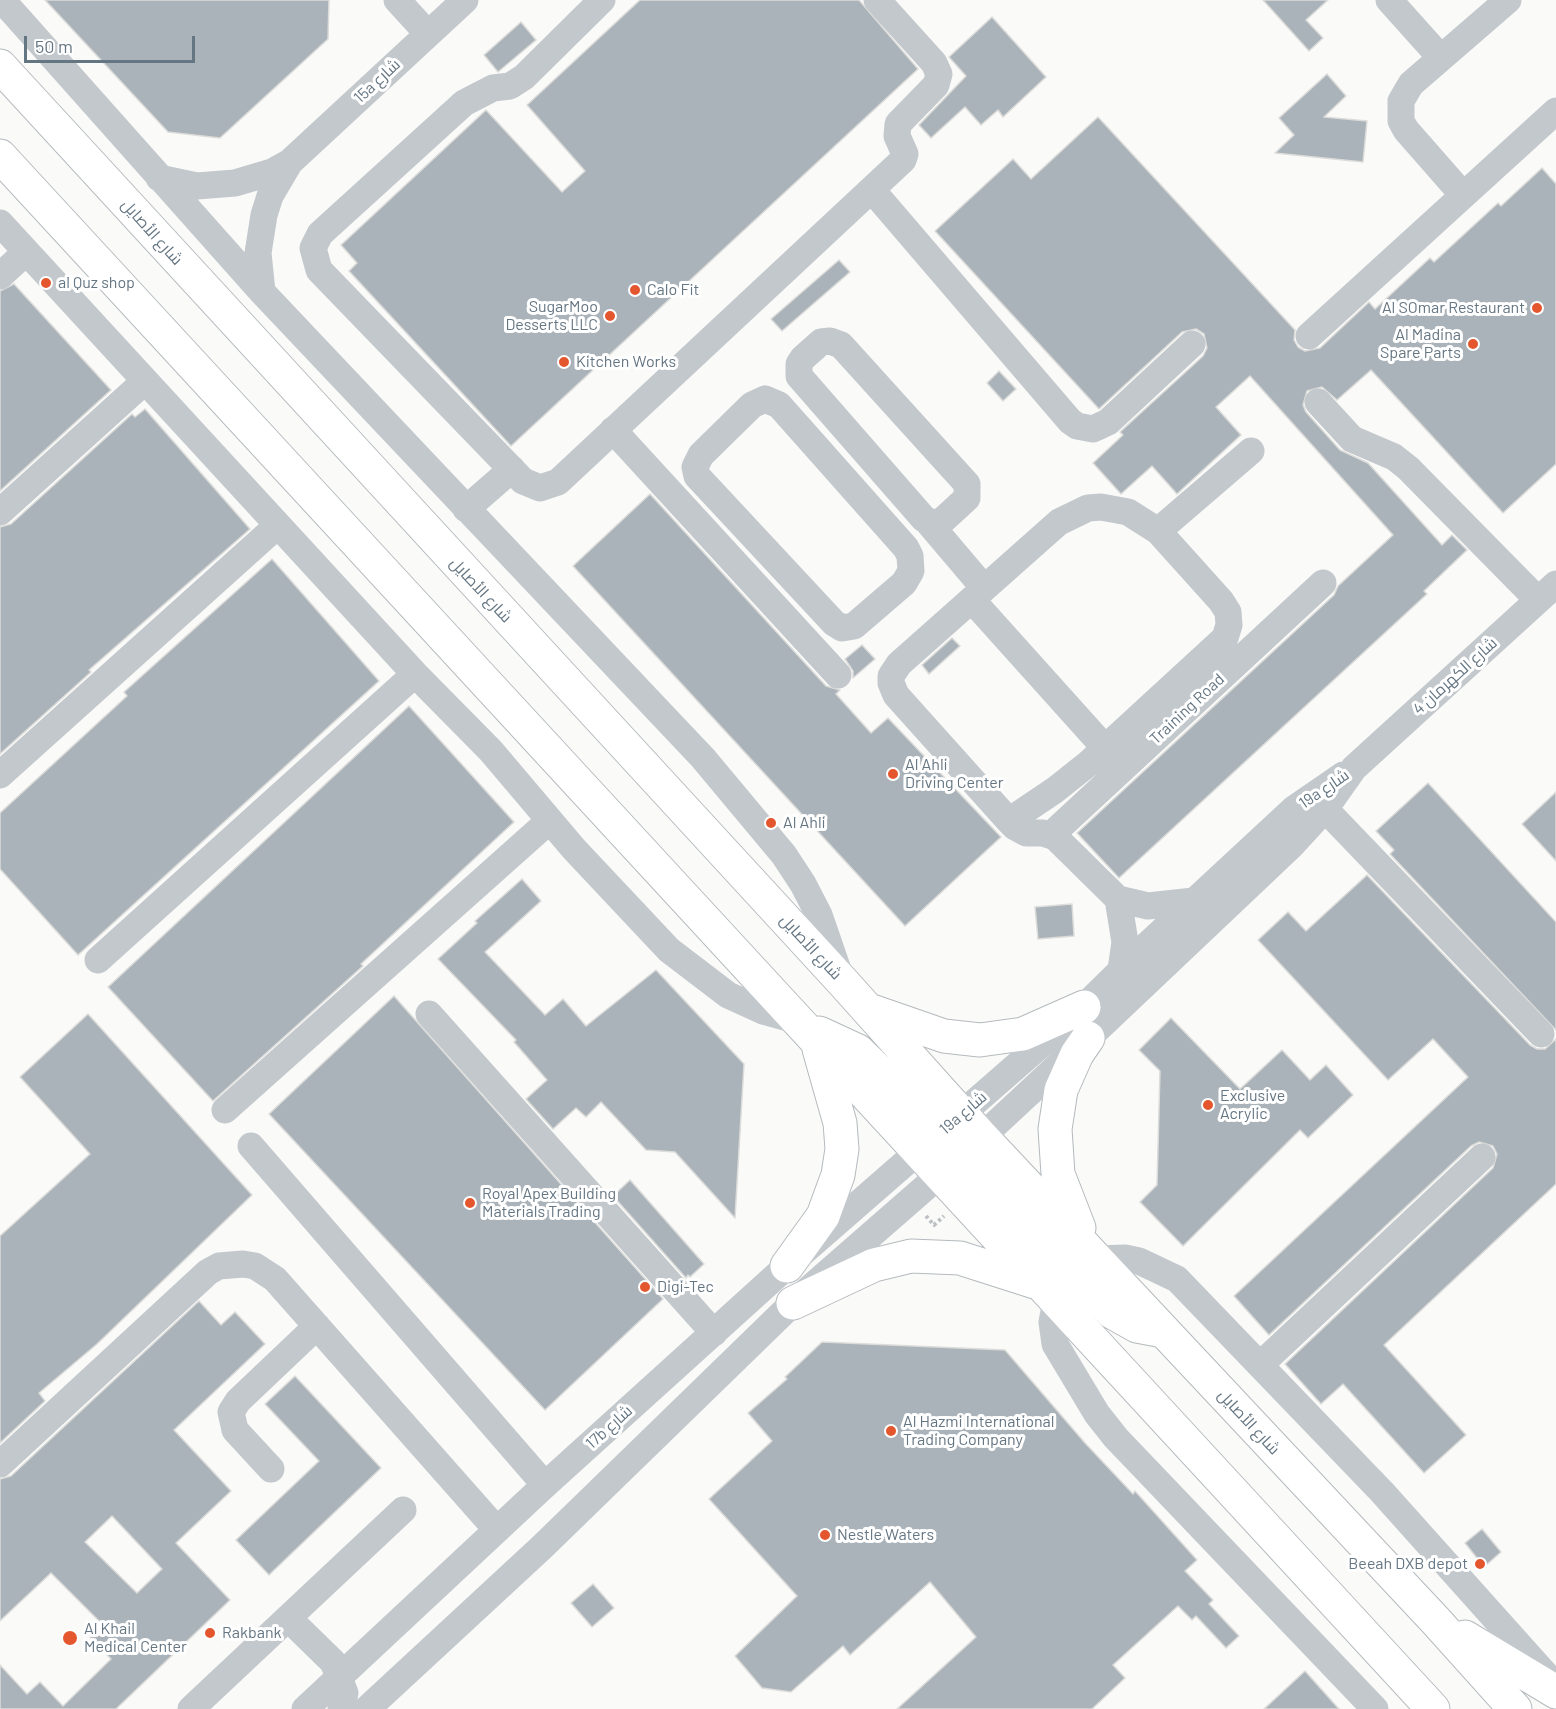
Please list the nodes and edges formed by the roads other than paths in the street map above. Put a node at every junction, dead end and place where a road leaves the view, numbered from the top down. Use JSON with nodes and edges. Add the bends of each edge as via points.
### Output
{"nodes":[{"id":1,"x":2,"y":0,"type":"edge"},
{"id":2,"x":397,"y":0,"type":"edge"},
{"id":3,"x":465,"y":0,"type":"edge"},
{"id":4,"x":877,"y":0,"type":"edge"},
{"id":5,"x":1389,"y":0,"type":"edge"},
{"id":6,"x":1508,"y":0,"type":"edge"},
{"id":7,"x":588,"y":5,"type":"edge"},
{"id":8,"x":428,"y":34,"type":"junction"},
{"id":9,"x":1441,"y":57,"type":"junction"},
{"id":10,"x":0,"y":66,"type":"edge"},
{"id":11,"x":1556,"y":111,"type":"edge"},
{"id":12,"x":0,"y":156,"type":"edge"},
{"id":13,"x":290,"y":162,"type":"junction"},
{"id":14,"x":159,"y":178,"type":"junction"},
{"id":15,"x":872,"y":190,"type":"junction"},
{"id":16,"x":1463,"y":195,"type":"junction"},
{"id":17,"x":0,"y":223,"type":"edge"},
{"id":18,"x":26,"y":252,"type":"junction"},
{"id":19,"x":0,"y":276,"type":"edge"},
{"id":20,"x":262,"y":292,"type":"junction"},
{"id":21,"x":1309,"y":336,"type":"dead end"},
{"id":22,"x":1192,"y":344,"type":"dead end"},
{"id":23,"x":144,"y":382,"type":"junction"},
{"id":24,"x":820,"y":400,"type":"junction"},
{"id":25,"x":1318,"y":402,"type":"dead end"},
{"id":26,"x":795,"y":424,"type":"junction"},
{"id":27,"x":614,"y":430,"type":"junction"},
{"id":28,"x":1251,"y":451,"type":"dead end"},
{"id":29,"x":512,"y":469,"type":"junction"},
{"id":30,"x":705,"y":487,"type":"junction"},
{"id":31,"x":905,"y":498,"type":"junction"},
{"id":32,"x":466,"y":509,"type":"junction"},
{"id":33,"x":686,"y":510,"type":"junction"},
{"id":34,"x":0,"y":512,"type":"edge"},
{"id":35,"x":882,"y":520,"type":"junction"},
{"id":36,"x":928,"y":522,"type":"junction"},
{"id":37,"x":278,"y":525,"type":"junction"},
{"id":38,"x":1158,"y":531,"type":"junction"},
{"id":39,"x":1323,"y":583,"type":"dead end"},
{"id":40,"x":1547,"y":592,"type":"edge"},
{"id":41,"x":978,"y":594,"type":"junction"},
{"id":42,"x":1228,"y":612,"type":"junction"},
{"id":43,"x":1256,"y":645,"type":"junction"},
{"id":44,"x":415,"y":674,"type":"junction"},
{"id":45,"x":838,"y":675,"type":"dead end"},
{"id":46,"x":1105,"y":748,"type":"junction"},
{"id":47,"x":1354,"y":768,"type":"junction"},
{"id":48,"x":0,"y":775,"type":"edge"},
{"id":49,"x":1325,"y":809,"type":"junction"},
{"id":50,"x":549,"y":821,"type":"junction"},
{"id":51,"x":1009,"y":821,"type":"junction"},
{"id":52,"x":1051,"y":835,"type":"junction"},
{"id":53,"x":1118,"y":899,"type":"junction"},
{"id":54,"x":1194,"y":901,"type":"junction"},
{"id":55,"x":98,"y":960,"type":"dead end"},
{"id":56,"x":1121,"y":970,"type":"junction"},
{"id":57,"x":842,"y":980,"type":"junction"},
{"id":58,"x":866,"y":1008,"type":"junction"},
{"id":59,"x":429,"y":1014,"type":"dead end"},
{"id":60,"x":1086,"y":1023,"type":"junction"},
{"id":61,"x":808,"y":1030,"type":"junction"},
{"id":62,"x":1541,"y":1034,"type":"dead end"},
{"id":63,"x":225,"y":1110,"type":"dead end"},
{"id":64,"x":950,"y":1144,"type":"junction"},
{"id":65,"x":250,"y":1146,"type":"dead end"},
{"id":66,"x":1482,"y":1157,"type":"dead end"},
{"id":67,"x":1095,"y":1257,"type":"junction"},
{"id":68,"x":787,"y":1266,"type":"junction"},
{"id":69,"x":1047,"y":1292,"type":"junction"},
{"id":70,"x":793,"y":1303,"type":"junction"},
{"id":71,"x":317,"y":1326,"type":"junction"},
{"id":72,"x":1165,"y":1332,"type":"junction"},
{"id":73,"x":714,"y":1333,"type":"junction"},
{"id":74,"x":1260,"y":1365,"type":"junction"},
{"id":75,"x":0,"y":1464,"type":"edge"},
{"id":76,"x":272,"y":1469,"type":"dead end"},
{"id":77,"x":545,"y":1485,"type":"junction"},
{"id":78,"x":403,"y":1510,"type":"dead end"},
{"id":79,"x":497,"y":1530,"type":"junction"},
{"id":80,"x":295,"y":1612,"type":"junction"},
{"id":81,"x":1435,"y":1620,"type":"junction"},
{"id":82,"x":347,"y":1670,"type":"junction"},
{"id":83,"x":1556,"y":1686,"type":"edge"},
{"id":84,"x":1556,"y":1692,"type":"edge"},
{"id":85,"x":191,"y":1709,"type":"edge"},
{"id":86,"x":305,"y":1709,"type":"edge"},
{"id":87,"x":341,"y":1709,"type":"edge"},
{"id":88,"x":368,"y":1709,"type":"edge"},
{"id":89,"x":1375,"y":1709,"type":"edge"},
{"id":90,"x":1432,"y":1709,"type":"edge"},
{"id":91,"x":1515,"y":1709,"type":"edge"}],
"edges":[{"from":1,"to":14,"type":"street"},
{"from":2,"to":8,"type":"street"},
{"from":3,"to":8,"type":"street","name":"15a شارع"},
{"from":4,"to":15,"type":"street","via":[[934,63],[939,74],[936,85],[898,124],[903,160]]},
{"from":5,"to":9,"type":"street"},
{"from":6,"to":9,"type":"street"},
{"from":7,"to":29,"type":"street","via":[[524,76],[510,86],[494,88],[464,103],[320,234],[313,248],[319,270]]},
{"from":8,"to":13,"type":"street","name":"15a شارع"},
{"from":9,"to":16,"type":"street","via":[[1405,92],[1401,121]]},
{"from":10,"to":57,"type":"main road","name":"شارع الأصايل"},
{"from":11,"to":16,"type":"street"},
{"from":12,"to":61,"type":"main road","name":"شارع الأصايل"},
{"from":13,"to":14,"type":"street","name":"15a شارع","via":[[254,178],[226,184],[197,186]]},
{"from":13,"to":20,"type":"street","name":"15a شارع","via":[[264,214],[258,253]]},
{"from":14,"to":20,"type":"street"},
{"from":15,"to":22,"type":"street","via":[[1077,426],[1093,429],[1108,422]]},
{"from":15,"to":27,"type":"street"},
{"from":16,"to":21,"type":"street"},
{"from":17,"to":18,"type":"street"},
{"from":18,"to":19,"type":"street"},
{"from":18,"to":23,"type":"street"},
{"from":20,"to":32,"type":"street"},
{"from":23,"to":34,"type":"street"},
{"from":23,"to":37,"type":"street"},
{"from":24,"to":26,"type":"street"},
{"from":24,"to":31,"type":"street"},
{"from":24,"to":36,"type":"street","via":[[800,376],[799,364],[821,342],[836,342],[967,484],[969,494],[964,502],[942,521]]},
{"from":25,"to":40,"type":"street","via":[[1352,439],[1408,468]]},
{"from":26,"to":30,"type":"street","via":[[775,402],[758,401],[697,460],[695,471]]},
{"from":26,"to":35,"type":"street"},
{"from":27,"to":29,"type":"street","via":[[552,486],[534,487]]},
{"from":27,"to":33,"type":"street"},
{"from":28,"to":38,"type":"street"},
{"from":29,"to":32,"type":"street"},
{"from":30,"to":33,"type":"street"},
{"from":30,"to":35,"type":"street","via":[[842,628],[854,626],[904,583],[911,571],[906,548]]},
{"from":31,"to":35,"type":"street"},
{"from":31,"to":36,"type":"street"},
{"from":32,"to":57,"type":"street","via":[[661,710],[784,855],[819,915]]},
{"from":33,"to":45,"type":"street"},
{"from":36,"to":41,"type":"street"},
{"from":37,"to":44,"type":"street"},
{"from":37,"to":48,"type":"street"},
{"from":38,"to":41,"type":"street","via":[[1115,508],[1094,507],[1074,512]]},
{"from":38,"to":42,"type":"street"},
{"from":39,"to":43,"type":"street","name":"Training Road"},
{"from":40,"to":47,"type":"street","name":"شارع الكهرمان 4"},
{"from":41,"to":46,"type":"street"},
{"from":41,"to":51,"type":"street","via":[[899,664],[891,683],[896,695]]},
{"from":42,"to":43,"type":"street"},
{"from":42,"to":46,"type":"street","via":[[1225,638]]},
{"from":43,"to":52,"type":"street","name":"Training Road"},
{"from":44,"to":50,"type":"street","via":[[491,751]]},
{"from":44,"to":55,"type":"street"},
{"from":46,"to":51,"type":"street","via":[[1055,790]]},
{"from":47,"to":49,"type":"street","name":"19a شارع"},
{"from":47,"to":54,"type":"street","name":"19a شارع","via":[[1295,808]]},
{"from":49,"to":60,"type":"street","name":"19a شارع","via":[[1292,845]]},
{"from":49,"to":62,"type":"street"},
{"from":50,"to":61,"type":"street","via":[[643,923],[696,973],[736,999]]},
{"from":50,"to":63,"type":"street"},
{"from":51,"to":52,"type":"street","via":[[1026,833]]},
{"from":52,"to":53,"type":"street"},
{"from":53,"to":54,"type":"street","via":[[1148,906]]},
{"from":53,"to":56,"type":"street","via":[[1125,942]]},
{"from":54,"to":56,"type":"street","name":"19a شارع"},
{"from":56,"to":60,"type":"street","name":"19a شارع"},
{"from":57,"to":58,"type":"main road","name":"شارع الأصايل"},
{"from":58,"to":60,"type":"main road","via":[[944,1036],[980,1040]]},
{"from":58,"to":64,"type":"main road","name":"شارع الأصايل"},
{"from":59,"to":73,"type":"street"},
{"from":60,"to":64,"type":"street","name":"19a شارع"},
{"from":60,"to":67,"type":"main road","via":[[1061,1090],[1054,1129],[1064,1194]]},
{"from":61,"to":64,"type":"main road","name":"شارع الأصايل"},
{"from":61,"to":68,"type":"main road","via":[[835,1097],[842,1149],[832,1196],[823,1216]]},
{"from":64,"to":67,"type":"main road","name":"شارع الأصايل"},
{"from":64,"to":68,"type":"street","name":"17b شارع"},
{"from":64,"to":69,"type":"main road","name":"شارع الأصايل"},
{"from":64,"to":70,"type":"street"},
{"from":64,"to":72,"type":"main road","via":[[1112,1312],[1137,1326]]},
{"from":65,"to":77,"type":"street"},
{"from":66,"to":74,"type":"street"},
{"from":67,"to":72,"type":"main road","name":"شارع الأصايل"},
{"from":67,"to":74,"type":"street","via":[[1125,1258],[1165,1271]]},
{"from":68,"to":73,"type":"street","name":"17b شارع"},
{"from":69,"to":70,"type":"main road","via":[[960,1257],[911,1256],[874,1265]]},
{"from":69,"to":89,"type":"street","via":[[1055,1344],[1097,1414]]},
{"from":69,"to":90,"type":"main road","name":"شارع الأصايل"},
{"from":70,"to":88,"type":"street","via":[[542,1547]]},
{"from":71,"to":75,"type":"street","via":[[266,1272],[243,1264],[219,1266],[199,1280]]},
{"from":71,"to":76,"type":"street","via":[[231,1412],[235,1430]]},
{"from":71,"to":79,"type":"street"},
{"from":72,"to":81,"type":"main road","name":"شارع الأصايل"},
{"from":73,"to":77,"type":"street","name":"17b شارع"},
{"from":74,"to":83,"type":"street","via":[[1382,1492]]},
{"from":77,"to":79,"type":"street","name":"17b شارع"},
{"from":78,"to":80,"type":"street"},
{"from":79,"to":82,"type":"street","name":"17b شارع"},
{"from":80,"to":82,"type":"street"},
{"from":80,"to":85,"type":"street"},
{"from":81,"to":84,"type":"main road"},
{"from":81,"to":91,"type":"main road","name":"شارع الأصايل"},
{"from":82,"to":86,"type":"street","name":"17b شارع"},
{"from":82,"to":87,"type":"street"}]}
